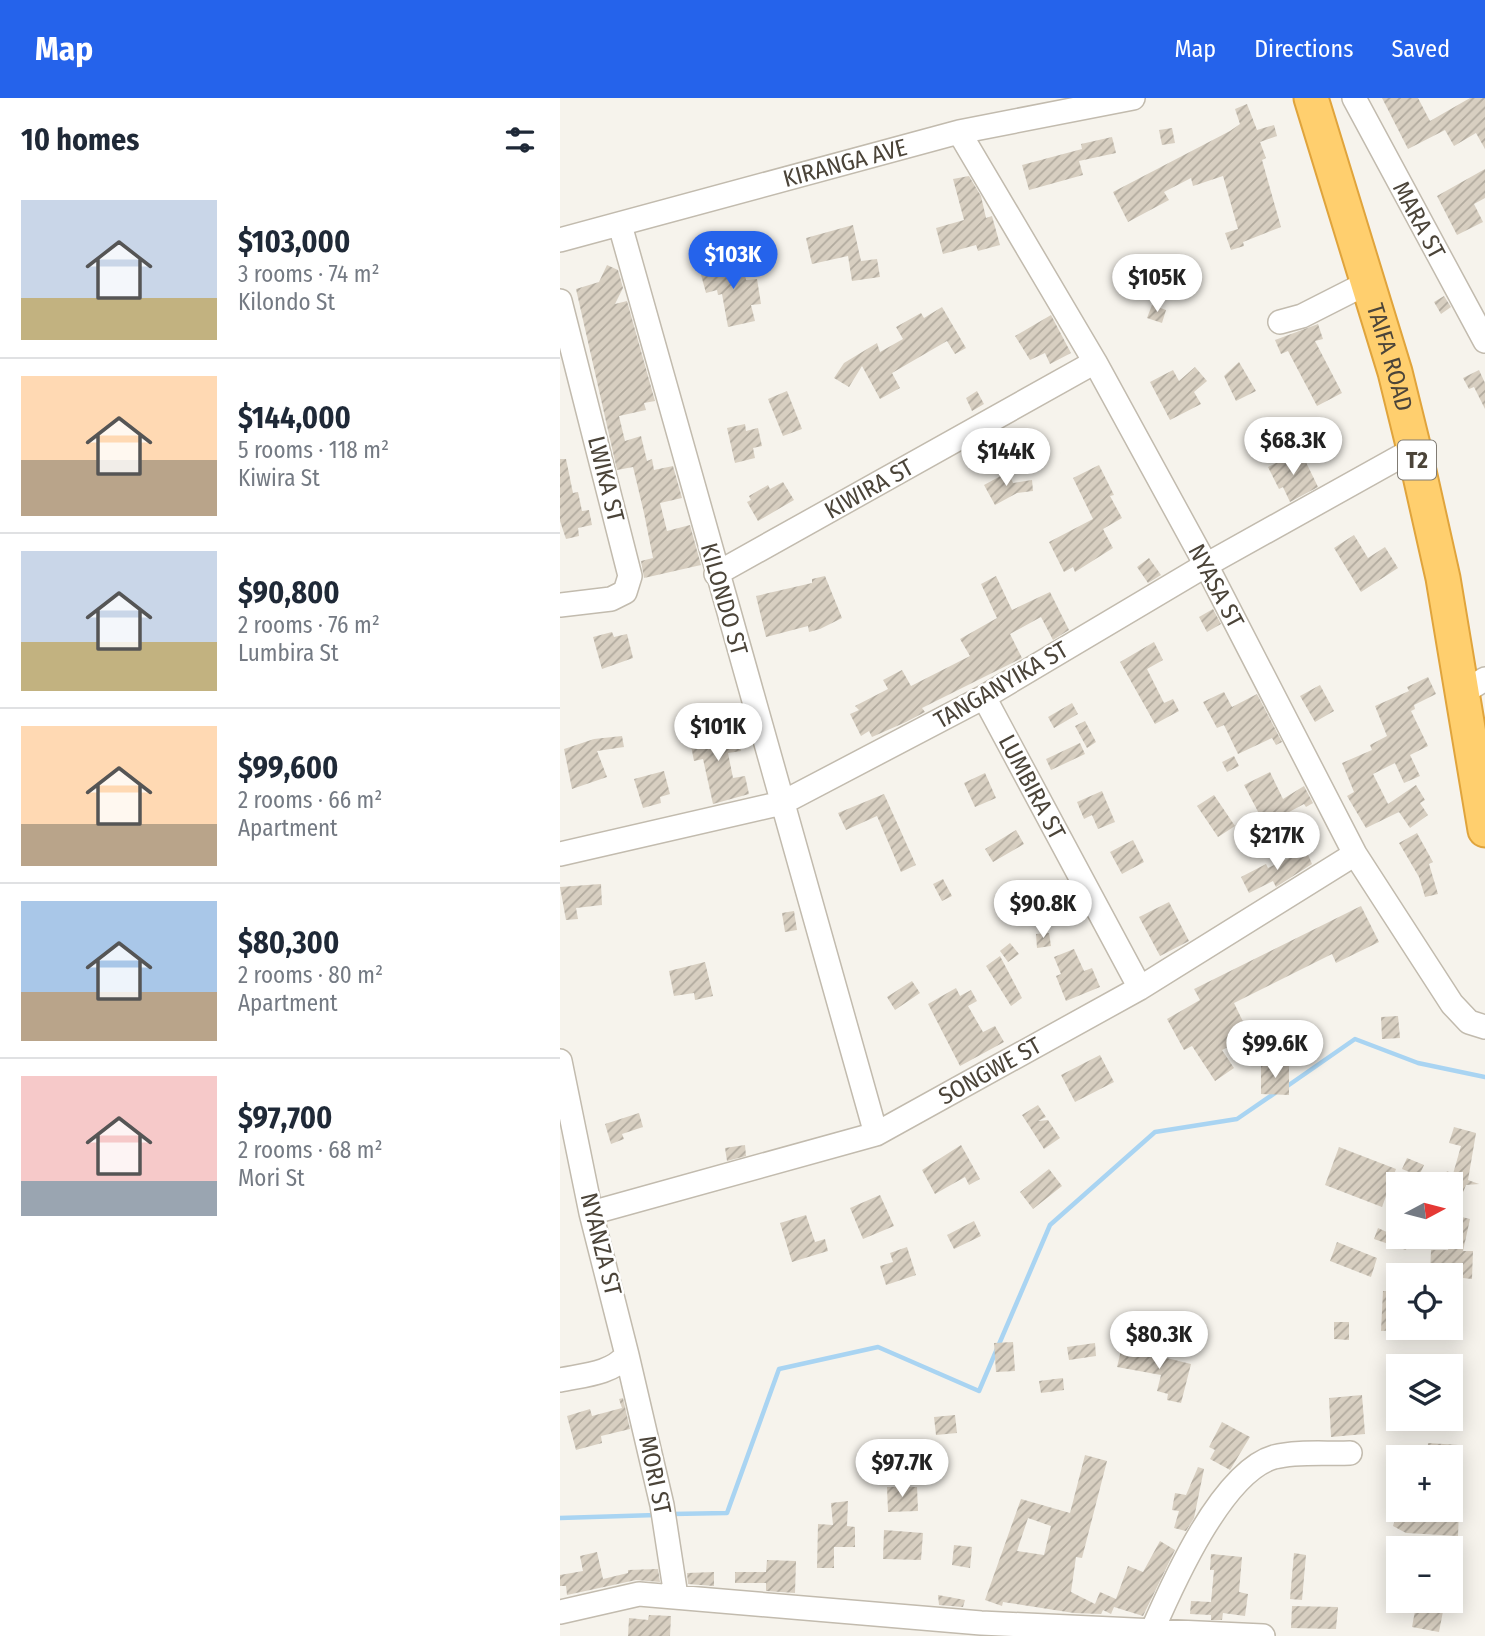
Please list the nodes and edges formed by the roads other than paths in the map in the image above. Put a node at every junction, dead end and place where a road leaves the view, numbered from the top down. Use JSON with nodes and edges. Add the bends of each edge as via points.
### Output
{"nodes":[{"id":1,"x":1133,"y":98,"type":"edge"},
{"id":2,"x":1311,"y":98,"type":"edge"},
{"id":3,"x":1354,"y":98,"type":"edge"},
{"id":4,"x":959,"y":132,"type":"junction"},
{"id":5,"x":620,"y":225,"type":"junction"},
{"id":6,"x":560,"y":240,"type":"edge"},
{"id":7,"x":1367,"y":283,"type":"junction"},
{"id":8,"x":560,"y":301,"type":"edge"},
{"id":9,"x":1280,"y":322,"type":"dead end"},
{"id":10,"x":1485,"y":341,"type":"edge"},
{"id":11,"x":1095,"y":362,"type":"junction"},
{"id":12,"x":1415,"y":449,"type":"junction"},
{"id":13,"x":1206,"y":565,"type":"junction"},
{"id":14,"x":716,"y":574,"type":"junction"},
{"id":15,"x":560,"y":605,"type":"edge"},
{"id":16,"x":1475,"y":686,"type":"edge"},
{"id":17,"x":984,"y":698,"type":"junction"},
{"id":18,"x":782,"y":803,"type":"junction"},
{"id":19,"x":1485,"y":830,"type":"edge"},
{"id":20,"x":560,"y":854,"type":"edge"},
{"id":21,"x":1355,"y":854,"type":"junction"},
{"id":22,"x":1140,"y":988,"type":"junction"},
{"id":23,"x":1485,"y":1027,"type":"edge"},
{"id":24,"x":560,"y":1061,"type":"edge"},
{"id":25,"x":876,"y":1134,"type":"junction"},
{"id":26,"x":592,"y":1213,"type":"junction"},
{"id":27,"x":627,"y":1355,"type":"junction"},
{"id":28,"x":560,"y":1380,"type":"edge"},
{"id":29,"x":1350,"y":1453,"type":"dead end"},
{"id":30,"x":676,"y":1596,"type":"junction"},
{"id":31,"x":560,"y":1612,"type":"edge"},
{"id":32,"x":1152,"y":1631,"type":"junction"},
{"id":33,"x":1263,"y":1636,"type":"edge"}],
"edges":[{"from":1,"to":4,"type":"street","name":"KIRANGA AVE"},
{"from":2,"to":7,"type":"highway","name":"TAIFA ROAD","number":"T2"},
{"from":3,"to":10,"type":"street","name":"MARA ST"},
{"from":4,"to":5,"type":"street","name":"KIRANGA AVE"},
{"from":4,"to":11,"type":"street","name":"NYASA ST"},
{"from":5,"to":6,"type":"street","name":"KIRANGA AVE"},
{"from":5,"to":14,"type":"street","name":"KILONDO ST"},
{"from":7,"to":9,"type":"street"},
{"from":7,"to":12,"type":"highway","name":"TAIFA ROAD","number":"T2"},
{"from":8,"to":15,"type":"street","name":"LWIKA ST","via":[[630,576],[625,592],[611,599]]},
{"from":11,"to":13,"type":"street","name":"NYASA ST"},
{"from":11,"to":14,"type":"street","name":"KIWIRA ST"},
{"from":12,"to":13,"type":"street","name":"TANGANYIKA ST"},
{"from":12,"to":16,"type":"highway","name":"TAIFA ROAD","number":"T2"},
{"from":13,"to":17,"type":"street","name":"TANGANYIKA ST"},
{"from":13,"to":21,"type":"street","name":"NYASA ST"},
{"from":14,"to":18,"type":"street","name":"KILONDO ST"},
{"from":16,"to":19,"type":"highway","name":"TAIFA ROAD","number":"T2"},
{"from":17,"to":18,"type":"street","name":"TANGANYIKA ST"},
{"from":17,"to":22,"type":"street","name":"LUMBIRA ST"},
{"from":18,"to":20,"type":"street","name":"TANGANYIKA ST"},
{"from":18,"to":25,"type":"street","name":"KILONDO ST"},
{"from":21,"to":22,"type":"street","name":"SONGWE ST"},
{"from":21,"to":23,"type":"street","name":"NYASA ST","via":[[1452,1004],[1469,1022]]},
{"from":22,"to":25,"type":"street","name":"SONGWE ST"},
{"from":24,"to":26,"type":"street","name":"NYANZA ST"},
{"from":25,"to":26,"type":"street","name":"SONGWE ST"},
{"from":26,"to":27,"type":"street","name":"NYANZA ST"},
{"from":27,"to":28,"type":"street","via":[[607,1370]]},
{"from":27,"to":30,"type":"street","name":"MORI ST","via":[[664,1515]]},
{"from":29,"to":32,"type":"street","via":[[1276,1456],[1253,1466],[1230,1489],[1181,1567]]},
{"from":30,"to":31,"type":"street","via":[[639,1594]]},
{"from":30,"to":32,"type":"street","via":[[981,1623]]},
{"from":32,"to":33,"type":"street"}]}
